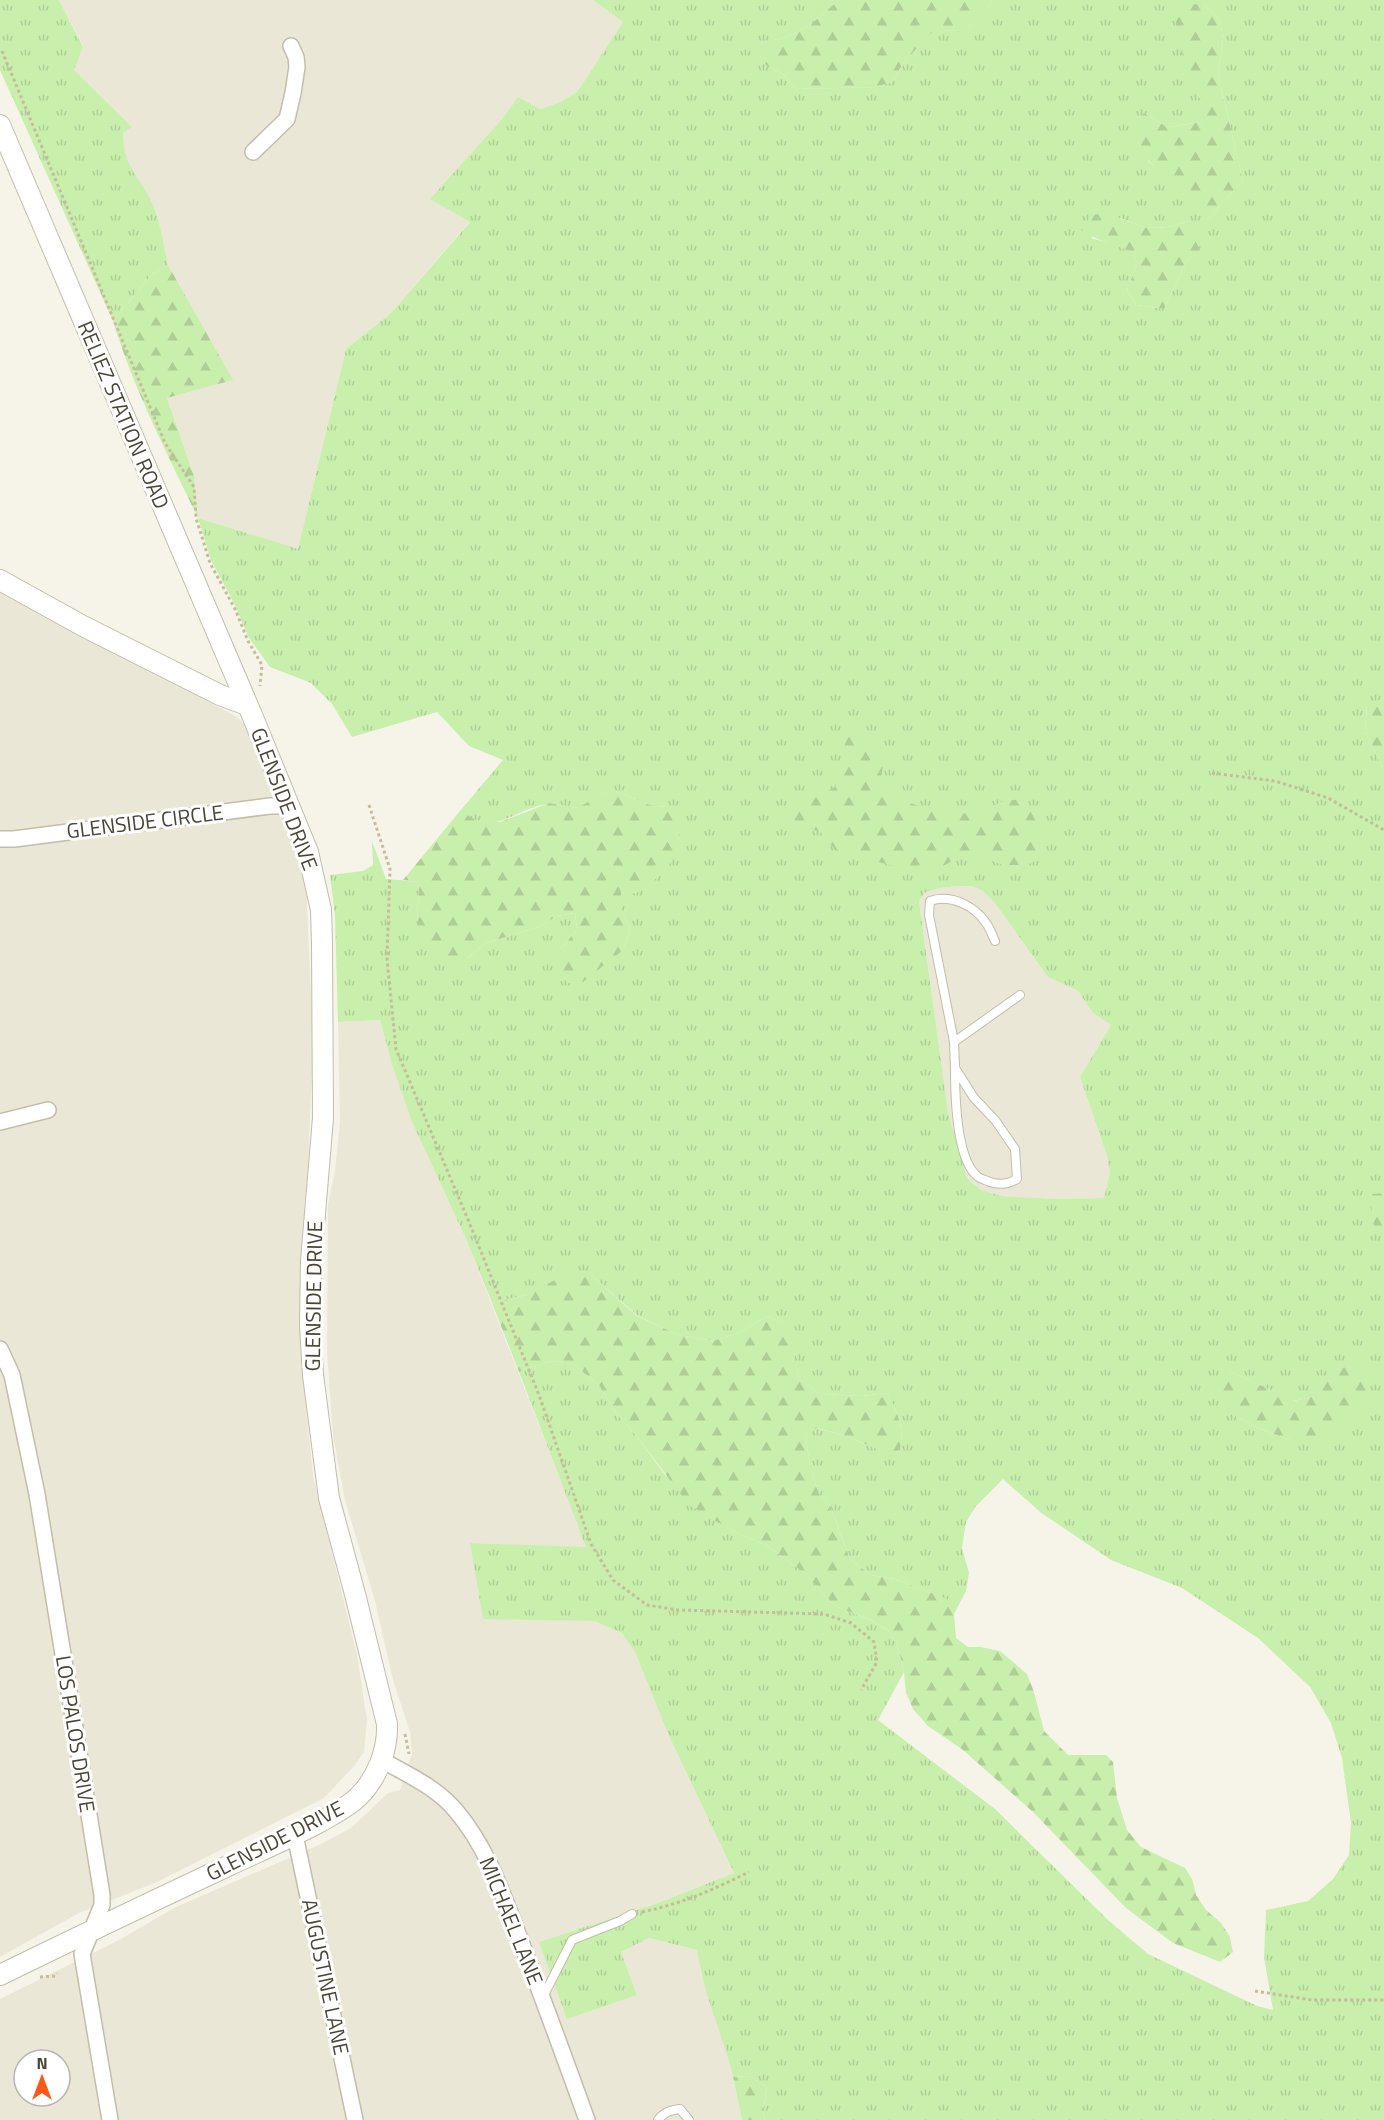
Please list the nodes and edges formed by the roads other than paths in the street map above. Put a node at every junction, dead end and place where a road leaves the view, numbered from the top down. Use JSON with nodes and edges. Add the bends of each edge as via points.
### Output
{"nodes":[{"id":1,"x":291,"y":46,"type":"dead end"},
{"id":2,"x":0,"y":125,"type":"edge"},
{"id":3,"x":253,"y":152,"type":"dead end"},
{"id":4,"x":0,"y":580,"type":"edge"},
{"id":5,"x":253,"y":697,"type":"junction"},
{"id":6,"x":290,"y":806,"type":"junction"},
{"id":7,"x":0,"y":839,"type":"edge"},
{"id":8,"x":995,"y":941,"type":"dead end"},
{"id":9,"x":1020,"y":995,"type":"dead end"},
{"id":10,"x":954,"y":1042,"type":"junction"},
{"id":11,"x":955,"y":1068,"type":"junction"},
{"id":12,"x":48,"y":1110,"type":"dead end"},
{"id":13,"x":0,"y":1122,"type":"edge"},
{"id":14,"x":0,"y":1349,"type":"edge"},
{"id":15,"x":382,"y":1760,"type":"junction"},
{"id":16,"x":296,"y":1835,"type":"junction"},
{"id":17,"x":632,"y":1914,"type":"road end"},
{"id":18,"x":91,"y":1930,"type":"junction"},
{"id":19,"x":0,"y":1975,"type":"edge"},
{"id":20,"x":542,"y":1998,"type":"junction"},
{"id":21,"x":110,"y":2120,"type":"edge"},
{"id":22,"x":355,"y":2120,"type":"edge"},
{"id":23,"x":587,"y":2120,"type":"edge"},
{"id":24,"x":658,"y":2120,"type":"edge"},
{"id":25,"x":689,"y":2120,"type":"edge"}],
"edges":[{"from":1,"to":3,"type":"street","via":[[297,68],[287,118]]},
{"from":2,"to":5,"type":"street","name":"RELIEZ STATION ROAD"},
{"from":4,"to":5,"type":"street","name":"GLENSIDE DRIVE","via":[[220,695]]},
{"from":5,"to":6,"type":"street","name":"GLENSIDE DRIVE"},
{"from":6,"to":7,"type":"street","name":"GLENSIDE CIRCLE"},
{"from":6,"to":15,"type":"street","name":"GLENSIDE DRIVE","via":[[308,852],[321,910],[323,1118],[311,1262],[313,1375],[329,1498],[387,1724]]},
{"from":8,"to":10,"type":"lane","via":[[986,922],[967,905],[940,898],[930,901],[929,915]]},
{"from":9,"to":10,"type":"lane"},
{"from":10,"to":11,"type":"lane"},
{"from":11,"to":11,"type":"lane","via":[[1016,1149],[1017,1179],[1011,1183],[995,1184],[978,1178],[970,1168],[961,1141]]},
{"from":12,"to":13,"type":"street"},
{"from":14,"to":18,"type":"street","name":"LOS PALOS DRIVE","via":[[12,1375],[37,1494],[102,1895]]},
{"from":15,"to":16,"type":"street","name":"GLENSIDE DRIVE","via":[[357,1798]]},
{"from":15,"to":20,"type":"street","name":"MICHAEL LANE","via":[[438,1794],[471,1831],[492,1868]]},
{"from":16,"to":18,"type":"street","name":"GLENSIDE DRIVE"},
{"from":16,"to":22,"type":"street","name":"AUGUSTINE LANE"},
{"from":17,"to":20,"type":"lane","via":[[572,1940]]},
{"from":18,"to":19,"type":"street","name":"GLENSIDE DRIVE"},
{"from":18,"to":21,"type":"street","name":"LOS PALOS DRIVE","via":[[82,1954]]},
{"from":20,"to":23,"type":"street","name":"MICHAEL LANE"},
{"from":24,"to":25,"type":"lane","via":[[680,2109]]}]}
